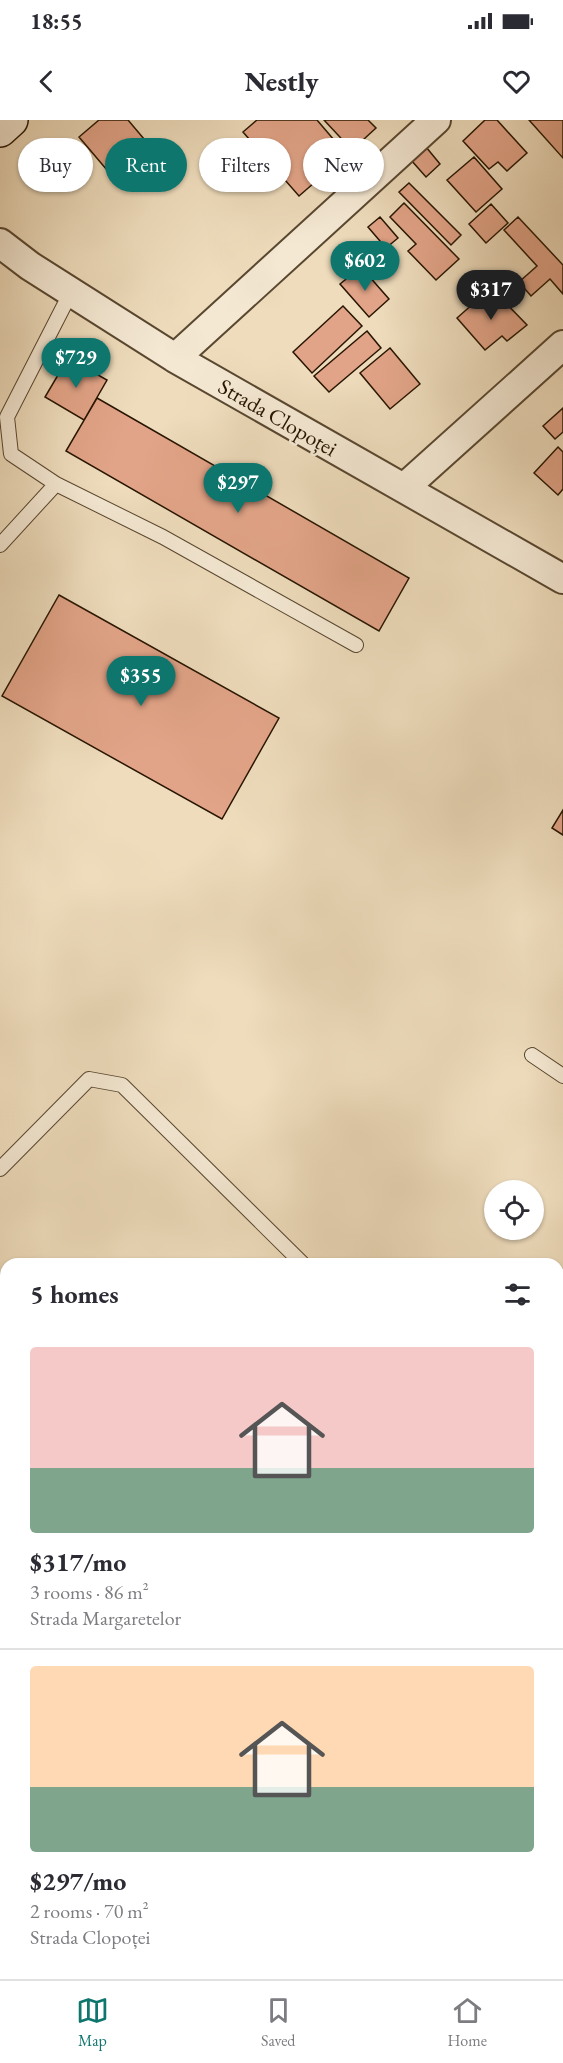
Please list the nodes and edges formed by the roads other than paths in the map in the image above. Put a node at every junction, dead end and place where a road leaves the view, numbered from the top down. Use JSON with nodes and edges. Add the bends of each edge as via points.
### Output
{"nodes":[{"id":1,"x":11,"y":120,"type":"edge"},
{"id":2,"x":436,"y":120,"type":"edge"},
{"id":3,"x":0,"y":130,"type":"edge"},
{"id":4,"x":0,"y":243,"type":"edge"},
{"id":5,"x":71,"y":292,"type":"junction"},
{"id":6,"x":563,"y":345,"type":"edge"},
{"id":7,"x":175,"y":358,"type":"junction"},
{"id":8,"x":56,"y":484,"type":"junction"},
{"id":9,"x":404,"y":488,"type":"junction"},
{"id":10,"x":0,"y":545,"type":"edge"},
{"id":11,"x":563,"y":579,"type":"edge"},
{"id":12,"x":356,"y":645,"type":"dead end"},
{"id":13,"x":532,"y":1055,"type":"dead end"},
{"id":14,"x":563,"y":1076,"type":"edge"},
{"id":15,"x":0,"y":1169,"type":"edge"},
{"id":16,"x":297,"y":1258,"type":"edge"}],
"edges":[{"from":1,"to":3,"type":"main road"},
{"from":2,"to":7,"type":"street"},
{"from":4,"to":5,"type":"street","name":"Strada Clopoței"},
{"from":5,"to":7,"type":"street","name":"Strada Clopoței"},
{"from":5,"to":8,"type":"lane","via":[[7,417],[11,454]]},
{"from":6,"to":9,"type":"street"},
{"from":7,"to":9,"type":"street","name":"Strada Clopoței"},
{"from":8,"to":10,"type":"lane"},
{"from":8,"to":12,"type":"lane","via":[[163,537]]},
{"from":9,"to":11,"type":"street","name":"Strada Clopoței"},
{"from":13,"to":14,"type":"lane"},
{"from":15,"to":16,"type":"lane","via":[[89,1079],[122,1084]]}]}
